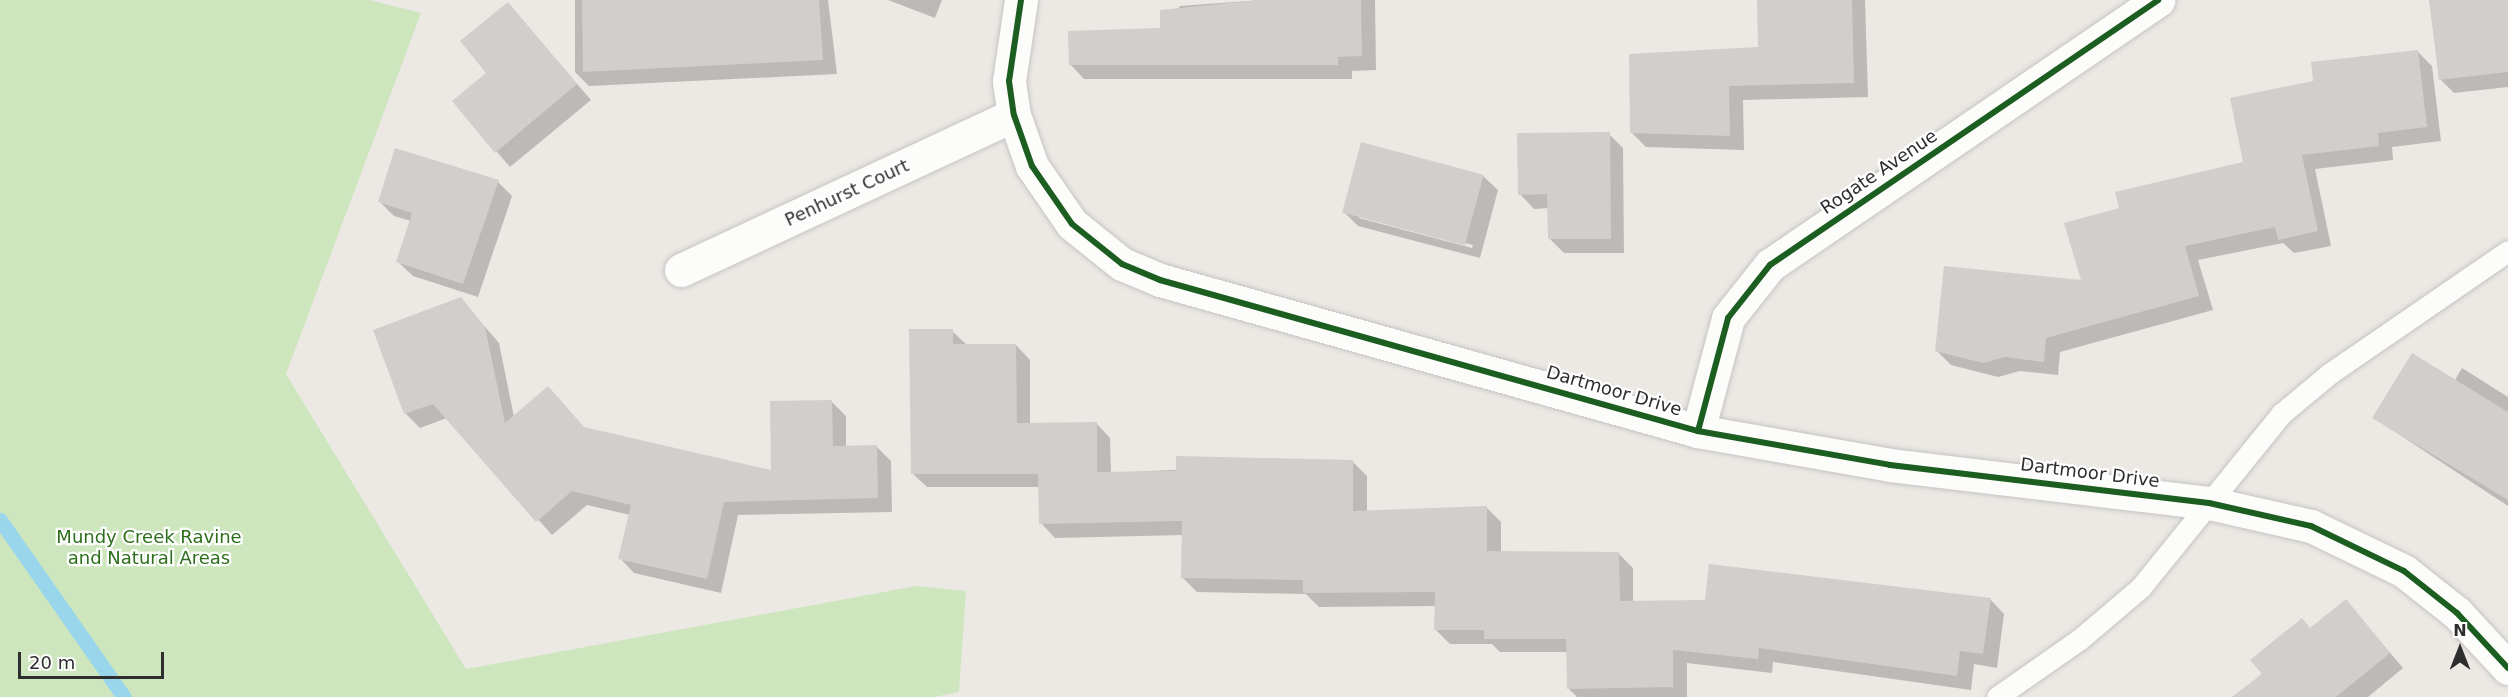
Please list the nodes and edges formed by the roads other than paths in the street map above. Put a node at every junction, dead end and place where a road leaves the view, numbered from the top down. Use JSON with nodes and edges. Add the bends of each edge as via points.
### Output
{"nodes":[{"id":1,"x":1021,"y":0,"type":"edge"},
{"id":2,"x":2158,"y":0,"type":"edge"},
{"id":3,"x":1014,"y":115,"type":"junction"},
{"id":4,"x":2508,"y":251,"type":"edge"},
{"id":5,"x":681,"y":270,"type":"dead end"},
{"id":6,"x":1698,"y":431,"type":"junction"},
{"id":7,"x":2209,"y":503,"type":"junction"},
{"id":8,"x":2508,"y":668,"type":"edge"},
{"id":9,"x":1996,"y":697,"type":"edge"}],
"edges":[{"from":1,"to":3,"type":"street","name":"Dartmoor Drive","via":[[1009,81]]},
{"from":2,"to":6,"type":"street","name":"Rogate Avenue","via":[[1770,265],[1728,318]]},
{"from":3,"to":5,"type":"street","name":"Penhurst Court"},
{"from":3,"to":6,"type":"street","name":"Dartmoor Drive","via":[[1032,166],[1048,193],[1094,246],[1122,264],[1172,284]]},
{"from":4,"to":7,"type":"lane","via":[[2329,374],[2281,414]]},
{"from":6,"to":7,"type":"street","name":"Dartmoor Drive","via":[[1890,465]]},
{"from":7,"to":8,"type":"street","name":"Dartmoor Drive","via":[[2257,511],[2351,541],[2404,571],[2457,614]]},
{"from":7,"to":9,"type":"lane","via":[[2176,549],[2118,609]]}]}
